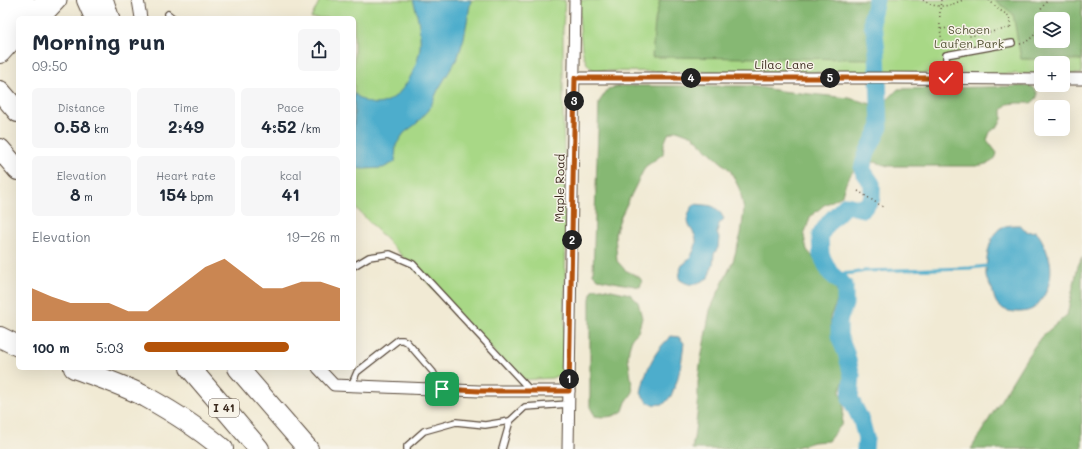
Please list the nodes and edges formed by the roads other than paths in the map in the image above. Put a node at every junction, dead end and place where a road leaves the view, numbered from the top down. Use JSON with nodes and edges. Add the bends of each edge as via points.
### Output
{"nodes":[{"id":1,"x":9,"y":0,"type":"edge"},
{"id":2,"x":24,"y":0,"type":"edge"},
{"id":3,"x":46,"y":0,"type":"edge"},
{"id":4,"x":58,"y":0,"type":"edge"},
{"id":5,"x":87,"y":0,"type":"edge"},
{"id":6,"x":103,"y":0,"type":"edge"},
{"id":7,"x":138,"y":0,"type":"edge"},
{"id":8,"x":575,"y":0,"type":"edge"},
{"id":9,"x":0,"y":10,"type":"edge"},
{"id":10,"x":18,"y":16,"type":"edge"},
{"id":11,"x":34,"y":16,"type":"edge"},
{"id":12,"x":44,"y":16,"type":"edge"},
{"id":13,"x":94,"y":16,"type":"edge"},
{"id":14,"x":108,"y":16,"type":"edge"},
{"id":15,"x":141,"y":16,"type":"edge"},
{"id":16,"x":16,"y":21,"type":"edge"},
{"id":17,"x":16,"y":35,"type":"edge"},
{"id":18,"x":1012,"y":43,"type":"dead end"},
{"id":19,"x":5,"y":49,"type":"edge"},
{"id":20,"x":575,"y":78,"type":"junction"},
{"id":21,"x":946,"y":78,"type":"junction"},
{"id":22,"x":1034,"y":79,"type":"edge"},
{"id":23,"x":1070,"y":79,"type":"edge"},
{"id":24,"x":1082,"y":79,"type":"edge"},
{"id":25,"x":0,"y":91,"type":"edge"},
{"id":26,"x":16,"y":110,"type":"edge"},
{"id":27,"x":0,"y":149,"type":"edge"},
{"id":28,"x":16,"y":168,"type":"edge"},
{"id":29,"x":356,"y":265,"type":"edge"},
{"id":30,"x":0,"y":337,"type":"edge"},
{"id":31,"x":16,"y":345,"type":"edge"},
{"id":32,"x":79,"y":370,"type":"edge"},
{"id":33,"x":192,"y":370,"type":"edge"},
{"id":34,"x":240,"y":370,"type":"edge"},
{"id":35,"x":320,"y":370,"type":"edge"},
{"id":36,"x":351,"y":386,"type":"junction"},
{"id":37,"x":442,"y":389,"type":"junction"},
{"id":38,"x":532,"y":391,"type":"junction"},
{"id":39,"x":569,"y":391,"type":"junction"},
{"id":40,"x":569,"y":404,"type":"junction"},
{"id":41,"x":510,"y":421,"type":"junction"},
{"id":42,"x":223,"y":449,"type":"edge"},
{"id":43,"x":259,"y":449,"type":"edge"},
{"id":44,"x":308,"y":449,"type":"edge"},
{"id":45,"x":407,"y":449,"type":"edge"},
{"id":46,"x":502,"y":449,"type":"edge"},
{"id":47,"x":568,"y":449,"type":"edge"}],
"edges":[{"from":1,"to":9,"type":"main road"},
{"from":2,"to":10,"type":"highway"},
{"from":3,"to":11,"type":"highway"},
{"from":4,"to":12,"type":"main road"},
{"from":5,"to":13,"type":"highway"},
{"from":6,"to":14,"type":"highway"},
{"from":7,"to":15,"type":"street"},
{"from":8,"to":20,"type":"street","name":"Maple Road"},
{"from":16,"to":19,"type":"highway"},
{"from":17,"to":19,"type":"highway"},
{"from":18,"to":21,"type":"lane","via":[[946,55]]},
{"from":20,"to":21,"type":"street","name":"Lilac Lane"},
{"from":20,"to":39,"type":"street","name":"Maple Road"},
{"from":21,"to":22,"type":"street","name":"Lilac Lane"},
{"from":23,"to":24,"type":"street"},
{"from":25,"to":26,"type":"highway"},
{"from":27,"to":28,"type":"highway"},
{"from":29,"to":38,"type":"lane","via":[[369,257],[390,254],[413,264]]},
{"from":30,"to":31,"type":"highway"},
{"from":32,"to":42,"type":"highway","via":[[145,397]]},
{"from":33,"to":43,"type":"highway","number":"I 41"},
{"from":34,"to":44,"type":"highway"},
{"from":35,"to":36,"type":"street","via":[[334,385]]},
{"from":36,"to":37,"type":"street"},
{"from":36,"to":37,"type":"lane","via":[[358,372],[398,340],[403,340],[433,372]]},
{"from":37,"to":38,"type":"street"},
{"from":38,"to":39,"type":"street"},
{"from":39,"to":40,"type":"street","name":"Maple Road"},
{"from":40,"to":41,"type":"lane","via":[[525,407]]},
{"from":40,"to":47,"type":"street","name":"Maple Road"},
{"from":41,"to":45,"type":"lane","via":[[485,425],[456,422],[424,431],[407,446]]},
{"from":41,"to":46,"type":"lane"}]}
